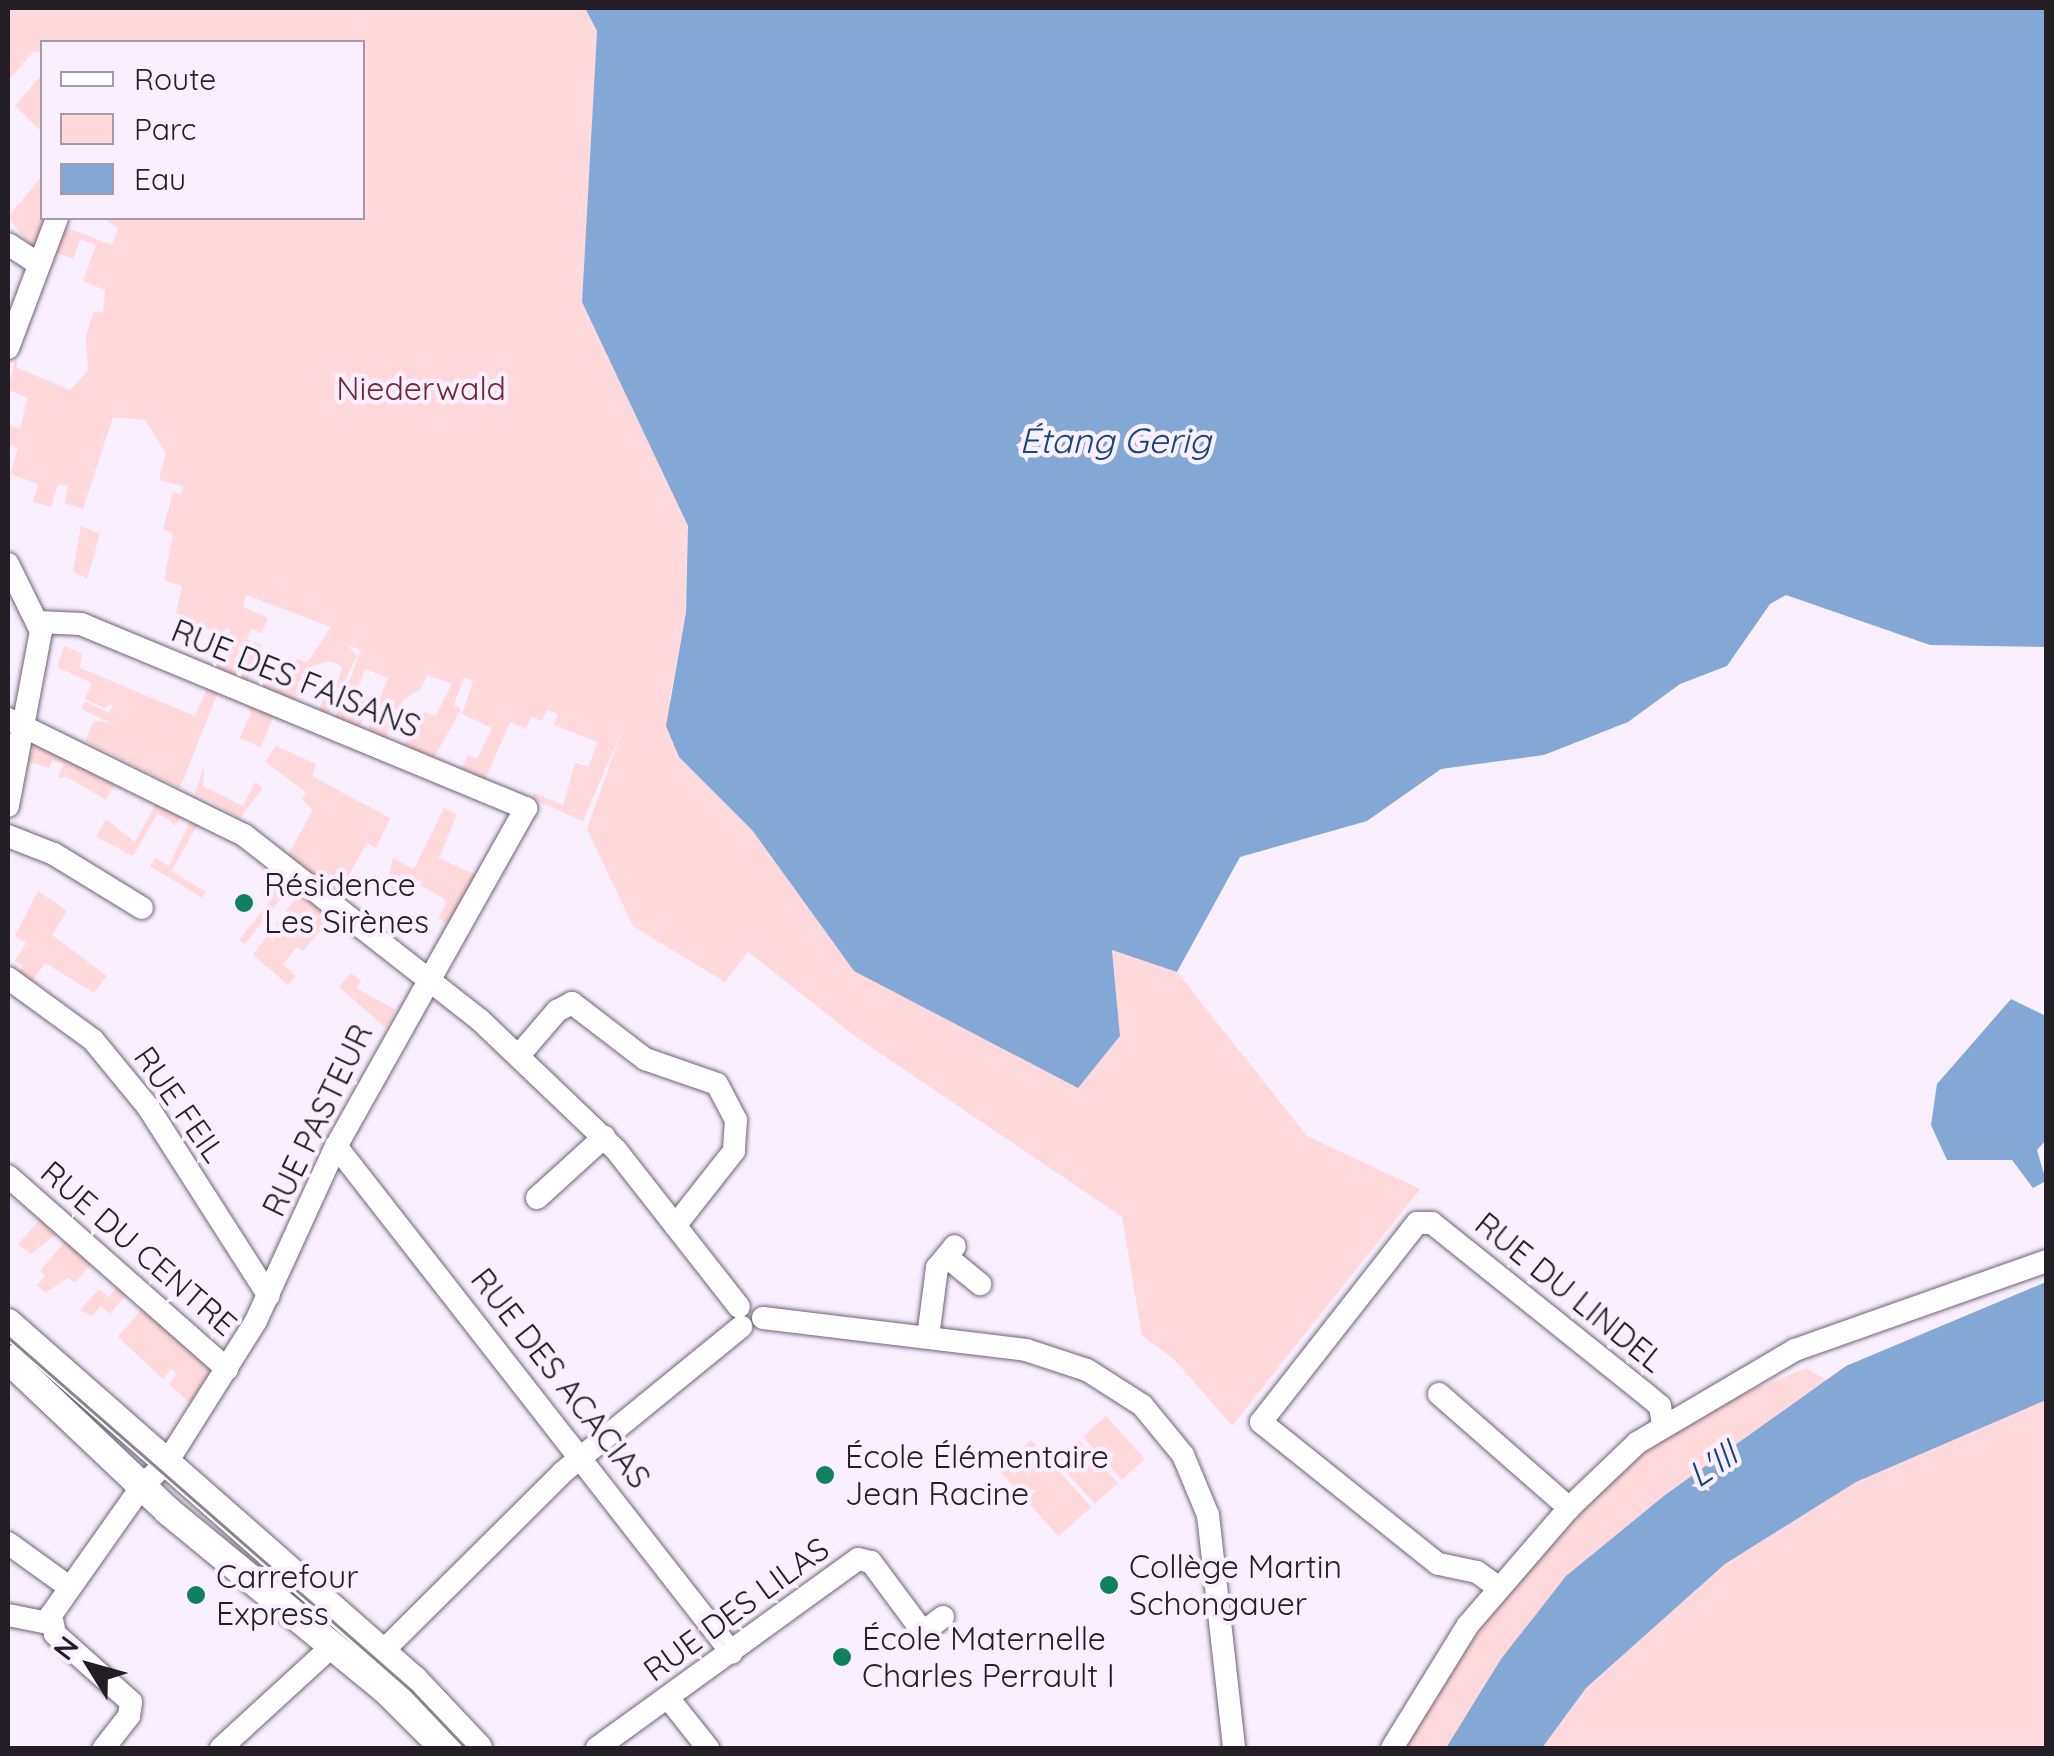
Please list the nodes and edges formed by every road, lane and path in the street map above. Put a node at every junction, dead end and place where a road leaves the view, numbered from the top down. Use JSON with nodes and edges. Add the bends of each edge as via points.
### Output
{"nodes":[{"id":1,"x":56,"y":220,"type":"edge"},
{"id":2,"x":8,"y":244,"type":"edge"},
{"id":3,"x":40,"y":264,"type":"junction"},
{"id":4,"x":8,"y":348,"type":"edge"},
{"id":5,"x":8,"y":564,"type":"edge"},
{"id":6,"x":39,"y":622,"type":"junction"},
{"id":7,"x":16,"y":722,"type":"edge"},
{"id":8,"x":8,"y":806,"type":"edge"},
{"id":9,"x":526,"y":808,"type":"joint"},
{"id":10,"x":8,"y":836,"type":"edge"},
{"id":11,"x":142,"y":908,"type":"dead end"},
{"id":12,"x":8,"y":978,"type":"edge"},
{"id":13,"x":426,"y":978,"type":"junction"},
{"id":14,"x":520,"y":1054,"type":"junction"},
{"id":15,"x":604,"y":1137,"type":"junction"},
{"id":16,"x":336,"y":1146,"type":"junction"},
{"id":17,"x":8,"y":1176,"type":"edge"},
{"id":18,"x":537,"y":1198,"type":"dead end"},
{"id":19,"x":674,"y":1226,"type":"junction"},
{"id":20,"x":2046,"y":1261,"type":"edge"},
{"id":21,"x":980,"y":1284,"type":"dead end"},
{"id":22,"x":269,"y":1296,"type":"junction"},
{"id":23,"x":748,"y":1317,"type":"junction"},
{"id":24,"x":8,"y":1323,"type":"edge"},
{"id":25,"x":928,"y":1337,"type":"junction"},
{"id":26,"x":8,"y":1359,"type":"edge"},
{"id":27,"x":227,"y":1369,"type":"junction"},
{"id":28,"x":1439,"y":1394,"type":"dead end"},
{"id":29,"x":1663,"y":1424,"type":"junction"},
{"id":30,"x":582,"y":1456,"type":"junction"},
{"id":31,"x":168,"y":1461,"type":"junction"},
{"id":32,"x":142,"y":1486,"type":"junction"},
{"id":33,"x":1569,"y":1508,"type":"junction"},
{"id":34,"x":8,"y":1543,"type":"edge"},
{"id":35,"x":70,"y":1587,"type":"junction"},
{"id":36,"x":1499,"y":1588,"type":"junction"},
{"id":37,"x":8,"y":1615,"type":"edge"},
{"id":38,"x":943,"y":1617,"type":"dead end"},
{"id":39,"x":48,"y":1623,"type":"junction"},
{"id":40,"x":330,"y":1648,"type":"junction"},
{"id":41,"x":382,"y":1652,"type":"junction"},
{"id":42,"x":732,"y":1654,"type":"junction"},
{"id":43,"x":669,"y":1699,"type":"junction"},
{"id":44,"x":104,"y":1748,"type":"edge"},
{"id":45,"x":221,"y":1748,"type":"edge"},
{"id":46,"x":444,"y":1748,"type":"edge"},
{"id":47,"x":478,"y":1748,"type":"edge"},
{"id":48,"x":597,"y":1748,"type":"edge"},
{"id":49,"x":708,"y":1748,"type":"edge"},
{"id":50,"x":1234,"y":1748,"type":"edge"},
{"id":51,"x":1392,"y":1748,"type":"edge"}],
"edges":[{"from":1,"to":3,"type":"street"},
{"from":2,"to":3,"type":"street"},
{"from":3,"to":4,"type":"street"},
{"from":5,"to":6,"type":"street"},
{"from":6,"to":7,"type":"street"},
{"from":6,"to":9,"type":"street","name":"RUE DES FAISANS","via":[[81,624]]},
{"from":7,"to":8,"type":"street"},
{"from":7,"to":13,"type":"street","via":[[244,836]]},
{"from":9,"to":13,"type":"street","name":"RUE PASTEUR"},
{"from":10,"to":11,"type":"street","via":[[54,854]]},
{"from":12,"to":22,"type":"street","name":"RUE FEIL","via":[[104,1054],[148,1108]]},
{"from":13,"to":14,"type":"street"},
{"from":13,"to":16,"type":"street","name":"RUE PASTEUR"},
{"from":14,"to":15,"type":"street"},
{"from":14,"to":19,"type":"street","via":[[556,1011],[572,1003],[644,1059],[717,1084],[736,1120],[734,1151]]},
{"from":15,"to":18,"type":"street"},
{"from":15,"to":19,"type":"street"},
{"from":16,"to":22,"type":"street","name":"RUE PASTEUR"},
{"from":16,"to":30,"type":"street","name":"RUE DES ACACIAS"},
{"from":17,"to":27,"type":"street","name":"RUE DU CENTRE"},
{"from":19,"to":23,"type":"street"},
{"from":20,"to":29,"type":"street","via":[[1795,1350]]},
{"from":21,"to":25,"type":"street","via":[[951,1252],[938,1268]]},
{"from":22,"to":27,"type":"street","name":"RUE PASTEUR"},
{"from":23,"to":25,"type":"street"},
{"from":23,"to":30,"type":"street"},
{"from":24,"to":31,"type":"main road"},
{"from":25,"to":50,"type":"street","via":[[1026,1350],[1087,1370],[1142,1405],[1175,1443],[1208,1515]]},
{"from":26,"to":32,"type":"main road"},
{"from":27,"to":31,"type":"street","name":"RUE PASTEUR"},
{"from":28,"to":33,"type":"street"},
{"from":29,"to":33,"type":"street"},
{"from":29,"to":36,"type":"street","name":"RUE DU LINDEL","via":[[1660,1406],[1424,1220],[1261,1422],[1431,1560],[1477,1572]]},
{"from":30,"to":41,"type":"street"},
{"from":30,"to":42,"type":"street","name":"RUE DES ACACIAS"},
{"from":31,"to":32,"type":"street","name":"RUE PASTEUR"},
{"from":31,"to":41,"type":"main road"},
{"from":32,"to":35,"type":"street","name":"RUE PASTEUR"},
{"from":32,"to":40,"type":"main road"},
{"from":33,"to":36,"type":"street"},
{"from":34,"to":35,"type":"street"},
{"from":35,"to":39,"type":"street","name":"RUE PASTEUR"},
{"from":36,"to":51,"type":"street","via":[[1452,1648]]},
{"from":37,"to":39,"type":"street"},
{"from":38,"to":42,"type":"street","name":"RUE DES LILAS","via":[[923,1632],[871,1562],[858,1559]]},
{"from":39,"to":44,"type":"street","via":[[132,1702]]},
{"from":40,"to":45,"type":"street"},
{"from":40,"to":46,"type":"main road","via":[[386,1690]]},
{"from":41,"to":47,"type":"main road"},
{"from":42,"to":43,"type":"street","name":"RUE DES LILAS"},
{"from":43,"to":48,"type":"street","name":"RUE DES LILAS"},
{"from":43,"to":49,"type":"street"}]}
